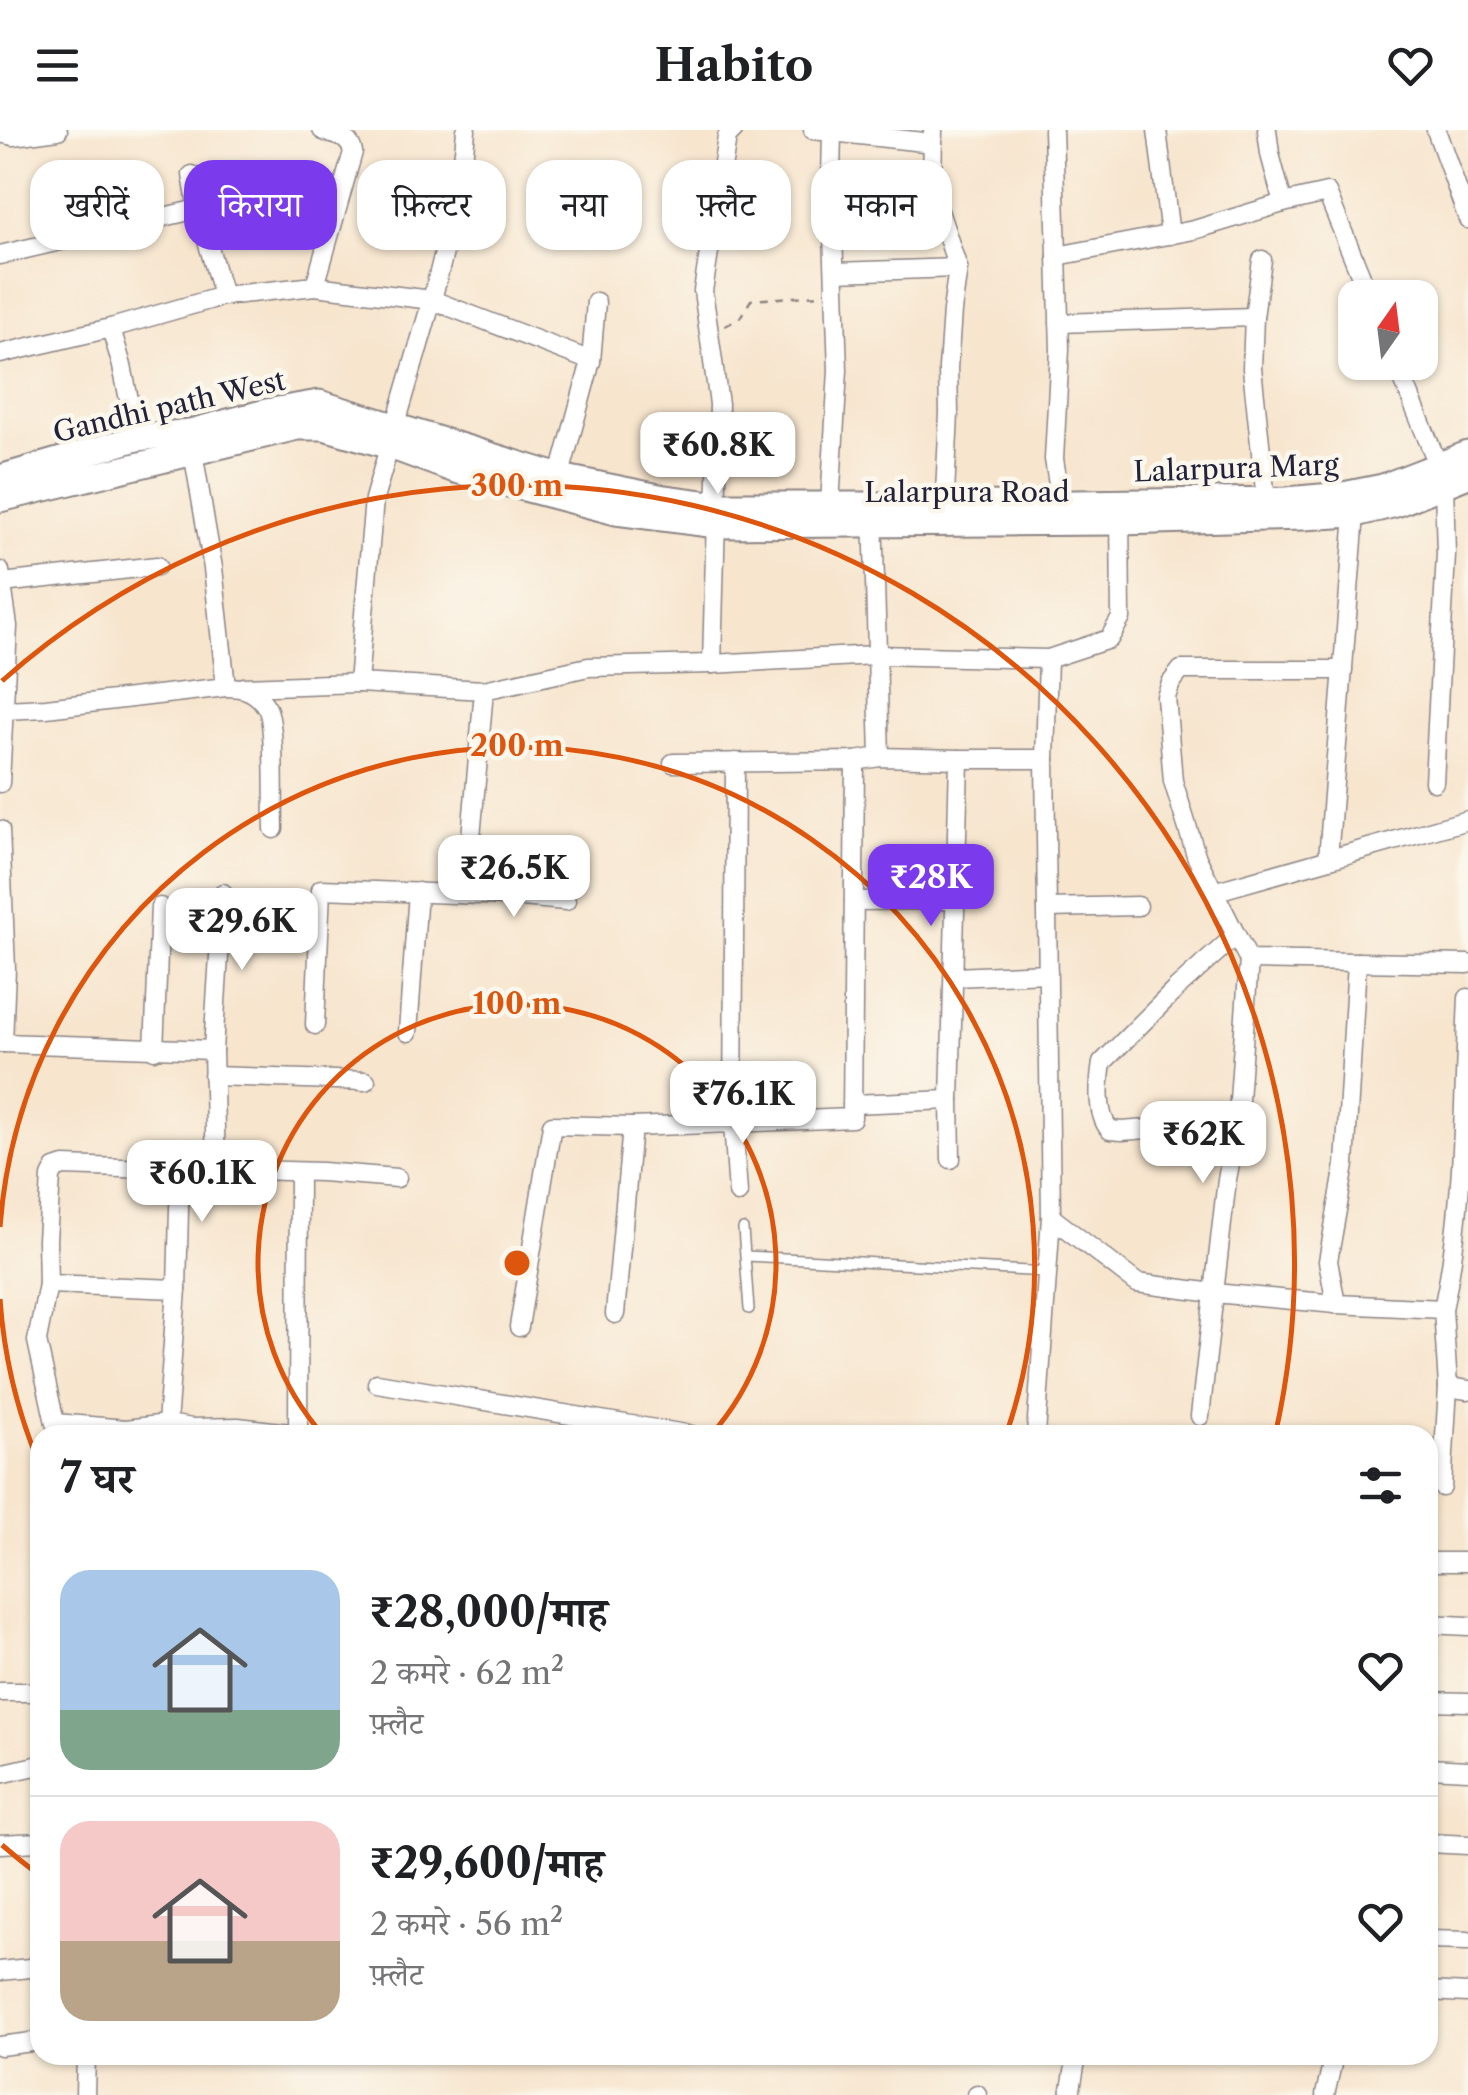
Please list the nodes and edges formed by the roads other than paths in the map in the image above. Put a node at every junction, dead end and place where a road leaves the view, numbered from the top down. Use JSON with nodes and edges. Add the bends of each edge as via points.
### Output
{"nodes":[{"id":1,"x":58,"y":130,"type":"edge"},
{"id":2,"x":322,"y":130,"type":"edge"},
{"id":3,"x":466,"y":130,"type":"edge"},
{"id":4,"x":734,"y":130,"type":"edge"},
{"id":5,"x":813,"y":130,"type":"edge"},
{"id":6,"x":1054,"y":130,"type":"edge"},
{"id":7,"x":1157,"y":130,"type":"edge"},
{"id":8,"x":1267,"y":130,"type":"edge"},
{"id":9,"x":1436,"y":130,"type":"edge"},
{"id":10,"x":832,"y":131,"type":"edge"},
{"id":11,"x":0,"y":133,"type":"edge"},
{"id":12,"x":932,"y":136,"type":"edge"},
{"id":13,"x":1282,"y":204,"type":"junction"},
{"id":14,"x":184,"y":212,"type":"edge"},
{"id":15,"x":1468,"y":219,"type":"edge"},
{"id":16,"x":1170,"y":235,"type":"junction"},
{"id":17,"x":210,"y":250,"type":"edge"},
{"id":18,"x":0,"y":256,"type":"edge"},
{"id":19,"x":1058,"y":256,"type":"junction"},
{"id":20,"x":1262,"y":260,"type":"dead end"},
{"id":21,"x":958,"y":268,"type":"junction"},
{"id":22,"x":835,"y":272,"type":"junction"},
{"id":23,"x":1363,"y":280,"type":"edge"},
{"id":24,"x":315,"y":286,"type":"junction"},
{"id":25,"x":223,"y":296,"type":"junction"},
{"id":26,"x":432,"y":300,"type":"junction"},
{"id":27,"x":596,"y":302,"type":"dead end"},
{"id":28,"x":1254,"y":317,"type":"junction"},
{"id":29,"x":1059,"y":322,"type":"junction"},
{"id":30,"x":112,"y":328,"type":"junction"},
{"id":31,"x":0,"y":354,"type":"edge"},
{"id":32,"x":591,"y":361,"type":"junction"},
{"id":33,"x":1405,"y":380,"type":"edge"},
{"id":34,"x":393,"y":436,"type":"junction"},
{"id":35,"x":137,"y":438,"type":"junction"},
{"id":36,"x":193,"y":452,"type":"junction"},
{"id":37,"x":1468,"y":454,"type":"edge"},
{"id":38,"x":1450,"y":475,"type":"edge"},
{"id":39,"x":0,"y":478,"type":"edge"},
{"id":40,"x":556,"y":487,"type":"junction"},
{"id":41,"x":0,"y":499,"type":"edge"},
{"id":42,"x":1266,"y":500,"type":"junction"},
{"id":43,"x":1061,"y":503,"type":"junction"},
{"id":44,"x":830,"y":504,"type":"junction"},
{"id":45,"x":1120,"y":512,"type":"junction"},
{"id":46,"x":944,"y":513,"type":"junction"},
{"id":47,"x":873,"y":514,"type":"junction"},
{"id":48,"x":1355,"y":514,"type":"junction"},
{"id":49,"x":717,"y":515,"type":"junction"},
{"id":50,"x":157,"y":566,"type":"dead end"},
{"id":51,"x":1,"y":577,"type":"edge"},
{"id":52,"x":876,"y":656,"type":"junction"},
{"id":53,"x":1048,"y":658,"type":"junction"},
{"id":54,"x":712,"y":664,"type":"junction"},
{"id":55,"x":1343,"y":670,"type":"junction"},
{"id":56,"x":358,"y":683,"type":"junction"},
{"id":57,"x":234,"y":687,"type":"junction"},
{"id":58,"x":484,"y":690,"type":"junction"},
{"id":59,"x":4,"y":710,"type":"junction"},
{"id":60,"x":880,"y":757,"type":"junction"},
{"id":61,"x":1045,"y":759,"type":"junction"},
{"id":62,"x":959,"y":760,"type":"junction"},
{"id":63,"x":855,"y":761,"type":"junction"},
{"id":64,"x":673,"y":762,"type":"dead end"},
{"id":65,"x":735,"y":762,"type":"junction"},
{"id":66,"x":1434,"y":782,"type":"dead end"},
{"id":67,"x":0,"y":783,"type":"edge"},
{"id":68,"x":1468,"y":820,"type":"edge"},
{"id":69,"x":274,"y":829,"type":"dead end"},
{"id":70,"x":0,"y":830,"type":"edge"},
{"id":71,"x":1328,"y":860,"type":"junction"},
{"id":72,"x":223,"y":892,"type":"dead end"},
{"id":73,"x":418,"y":892,"type":"junction"},
{"id":74,"x":1213,"y":892,"type":"junction"},
{"id":75,"x":466,"y":894,"type":"junction"},
{"id":76,"x":956,"y":900,"type":"junction"},
{"id":77,"x":566,"y":901,"type":"dead end"},
{"id":78,"x":854,"y":901,"type":"junction"},
{"id":79,"x":1138,"y":906,"type":"dead end"},
{"id":80,"x":160,"y":907,"type":"dead end"},
{"id":81,"x":1047,"y":908,"type":"junction"},
{"id":82,"x":1236,"y":935,"type":"junction"},
{"id":83,"x":1248,"y":960,"type":"junction"},
{"id":84,"x":1357,"y":962,"type":"junction"},
{"id":85,"x":1468,"y":964,"type":"edge"},
{"id":86,"x":1048,"y":973,"type":"junction"},
{"id":87,"x":954,"y":977,"type":"junction"},
{"id":88,"x":1468,"y":998,"type":"edge"},
{"id":89,"x":315,"y":1025,"type":"dead end"},
{"id":90,"x":408,"y":1032,"type":"dead end"},
{"id":91,"x":2,"y":1043,"type":"edge"},
{"id":92,"x":154,"y":1050,"type":"junction"},
{"id":93,"x":213,"y":1050,"type":"junction"},
{"id":94,"x":213,"y":1076,"type":"junction"},
{"id":95,"x":366,"y":1082,"type":"dead end"},
{"id":96,"x":950,"y":1100,"type":"junction"},
{"id":97,"x":852,"y":1104,"type":"junction"},
{"id":98,"x":1238,"y":1122,"type":"junction"},
{"id":99,"x":733,"y":1123,"type":"junction"},
{"id":100,"x":632,"y":1127,"type":"junction"},
{"id":101,"x":951,"y":1159,"type":"dead end"},
{"id":102,"x":216,"y":1169,"type":"junction"},
{"id":103,"x":180,"y":1170,"type":"junction"},
{"id":104,"x":299,"y":1172,"type":"junction"},
{"id":105,"x":396,"y":1178,"type":"dead end"},
{"id":106,"x":738,"y":1193,"type":"dead end"},
{"id":107,"x":1051,"y":1217,"type":"junction"},
{"id":108,"x":743,"y":1229,"type":"dead end"},
{"id":109,"x":746,"y":1256,"type":"junction"},
{"id":110,"x":1046,"y":1272,"type":"junction"},
{"id":111,"x":48,"y":1284,"type":"junction"},
{"id":112,"x":176,"y":1289,"type":"junction"},
{"id":113,"x":1214,"y":1293,"type":"junction"},
{"id":114,"x":1336,"y":1304,"type":"junction"},
{"id":115,"x":748,"y":1309,"type":"dead end"},
{"id":116,"x":1444,"y":1309,"type":"junction"},
{"id":117,"x":616,"y":1314,"type":"dead end"},
{"id":118,"x":520,"y":1327,"type":"dead end"},
{"id":119,"x":376,"y":1383,"type":"dead end"},
{"id":120,"x":1448,"y":1388,"type":"junction"},
{"id":121,"x":1468,"y":1390,"type":"edge"},
{"id":122,"x":1200,"y":1416,"type":"dead end"},
{"id":123,"x":167,"y":1424,"type":"junction"},
{"id":124,"x":61,"y":1425,"type":"edge"},
{"id":125,"x":159,"y":1425,"type":"edge"},
{"id":126,"x":171,"y":1425,"type":"edge"},
{"id":127,"x":298,"y":1425,"type":"edge"},
{"id":128,"x":631,"y":1425,"type":"edge"},
{"id":129,"x":1037,"y":1425,"type":"edge"},
{"id":130,"x":1442,"y":1487,"type":"dead end"},
{"id":131,"x":1438,"y":1562,"type":"edge"},
{"id":132,"x":1468,"y":1562,"type":"edge"},
{"id":133,"x":1438,"y":1624,"type":"edge"},
{"id":134,"x":1468,"y":1626,"type":"edge"},
{"id":135,"x":0,"y":1692,"type":"edge"},
{"id":136,"x":30,"y":1692,"type":"edge"},
{"id":137,"x":1438,"y":1701,"type":"edge"},
{"id":138,"x":1468,"y":1702,"type":"edge"},
{"id":139,"x":30,"y":1767,"type":"edge"},
{"id":140,"x":1438,"y":1768,"type":"edge"},
{"id":141,"x":1468,"y":1770,"type":"edge"},
{"id":142,"x":0,"y":1774,"type":"edge"},
{"id":143,"x":30,"y":1842,"type":"edge"},
{"id":144,"x":0,"y":1844,"type":"edge"},
{"id":145,"x":1438,"y":1844,"type":"edge"},
{"id":146,"x":1468,"y":1845,"type":"edge"},
{"id":147,"x":1438,"y":1940,"type":"edge"},
{"id":148,"x":1468,"y":1941,"type":"edge"},
{"id":149,"x":30,"y":1969,"type":"edge"},
{"id":150,"x":0,"y":1972,"type":"edge"},
{"id":151,"x":1438,"y":1992,"type":"edge"},
{"id":152,"x":1468,"y":1994,"type":"edge"},
{"id":153,"x":30,"y":2043,"type":"edge"},
{"id":154,"x":0,"y":2046,"type":"edge"},
{"id":155,"x":86,"y":2065,"type":"edge"},
{"id":156,"x":1075,"y":2065,"type":"edge"},
{"id":157,"x":1332,"y":2065,"type":"edge"},
{"id":158,"x":85,"y":2095,"type":"edge"},
{"id":159,"x":1070,"y":2095,"type":"edge"},
{"id":160,"x":1325,"y":2095,"type":"edge"}],
"edges":[{"from":1,"to":11,"type":"street"},
{"from":2,"to":24,"type":"street","via":[[344,138],[353,152]]},
{"from":3,"to":26,"type":"street"},
{"from":4,"to":49,"type":"street","via":[[727,138],[703,291],[719,404]]},
{"from":5,"to":10,"type":"street"},
{"from":6,"to":19,"type":"street"},
{"from":7,"to":16,"type":"street"},
{"from":8,"to":13,"type":"street"},
{"from":9,"to":15,"type":"street"},
{"from":10,"to":12,"type":"street"},
{"from":10,"to":22,"type":"street"},
{"from":12,"to":21,"type":"street","via":[[932,190]]},
{"from":13,"to":16,"type":"street"},
{"from":13,"to":23,"type":"street","via":[[1327,194]]},
{"from":14,"to":18,"type":"street"},
{"from":16,"to":19,"type":"street"},
{"from":17,"to":25,"type":"street"},
{"from":19,"to":29,"type":"street"},
{"from":20,"to":28,"type":"street"},
{"from":21,"to":22,"type":"street"},
{"from":21,"to":46,"type":"street"},
{"from":22,"to":44,"type":"street","via":[[838,370]]},
{"from":24,"to":25,"type":"street"},
{"from":24,"to":26,"type":"street"},
{"from":25,"to":30,"type":"street"},
{"from":26,"to":32,"type":"street"},
{"from":26,"to":34,"type":"street"},
{"from":27,"to":32,"type":"street"},
{"from":28,"to":29,"type":"street"},
{"from":28,"to":42,"type":"street","via":[[1252,368]]},
{"from":29,"to":43,"type":"street","via":[[1054,459]]},
{"from":30,"to":31,"type":"street"},
{"from":30,"to":35,"type":"street"},
{"from":32,"to":40,"type":"street"},
{"from":33,"to":38,"type":"street"},
{"from":34,"to":35,"type":"street","name":"Gandhi path West","via":[[319,403]]},
{"from":34,"to":36,"type":"street","via":[[297,428]]},
{"from":34,"to":40,"type":"street","name":"Gandhi path West"},
{"from":34,"to":56,"type":"street","via":[[374,500]]},
{"from":35,"to":39,"type":"street","name":"Gandhi path West"},
{"from":36,"to":41,"type":"street"},
{"from":36,"to":57,"type":"street"},
{"from":37,"to":38,"type":"street","name":"Lalarpura Marg"},
{"from":38,"to":42,"type":"street","name":"Lalarpura Marg","via":[[1343,495]]},
{"from":38,"to":48,"type":"street","name":"Lalarpura Road","via":[[1396,504]]},
{"from":38,"to":66,"type":"street"},
{"from":40,"to":49,"type":"street","name":"Gandhi path West","via":[[664,498]]},
{"from":42,"to":45,"type":"street","name":"Lalarpura Marg"},
{"from":43,"to":45,"type":"street","name":"Gandhi path West"},
{"from":43,"to":46,"type":"street","name":"Gandhi path West"},
{"from":44,"to":47,"type":"street","name":"Gandhi path West"},
{"from":44,"to":49,"type":"street","name":"Gandhi path West"},
{"from":45,"to":46,"type":"street","name":"Lalarpura Road"},
{"from":45,"to":48,"type":"street","name":"Lalarpura Road"},
{"from":45,"to":53,"type":"street","via":[[1121,618],[1109,640]]},
{"from":46,"to":47,"type":"street","name":"Gandhi path West"},
{"from":47,"to":49,"type":"street","name":"Lalarpura Road"},
{"from":47,"to":52,"type":"street"},
{"from":48,"to":55,"type":"street"},
{"from":49,"to":54,"type":"street"},
{"from":50,"to":51,"type":"street"},
{"from":51,"to":59,"type":"street","via":[[8,626]]},
{"from":52,"to":53,"type":"street"},
{"from":52,"to":54,"type":"street"},
{"from":52,"to":60,"type":"street"},
{"from":53,"to":61,"type":"street"},
{"from":54,"to":58,"type":"street","via":[[588,667]]},
{"from":55,"to":71,"type":"street"},
{"from":55,"to":74,"type":"street","via":[[1181,670],[1171,683],[1166,696],[1173,781]]},
{"from":56,"to":57,"type":"street"},
{"from":56,"to":58,"type":"street"},
{"from":57,"to":59,"type":"street"},
{"from":57,"to":69,"type":"street","via":[[256,695],[268,710]]},
{"from":58,"to":75,"type":"street"},
{"from":59,"to":67,"type":"street"},
{"from":60,"to":62,"type":"street"},
{"from":60,"to":63,"type":"street"},
{"from":61,"to":62,"type":"street"},
{"from":61,"to":81,"type":"street"},
{"from":62,"to":76,"type":"street"},
{"from":63,"to":65,"type":"street"},
{"from":63,"to":78,"type":"street"},
{"from":64,"to":65,"type":"street"},
{"from":65,"to":99,"type":"street"},
{"from":68,"to":71,"type":"street"},
{"from":70,"to":91,"type":"street"},
{"from":71,"to":74,"type":"street"},
{"from":72,"to":93,"type":"street"},
{"from":73,"to":75,"type":"street"},
{"from":73,"to":89,"type":"street","via":[[322,889]]},
{"from":73,"to":90,"type":"street"},
{"from":74,"to":82,"type":"street"},
{"from":75,"to":77,"type":"street"},
{"from":76,"to":78,"type":"street"},
{"from":76,"to":87,"type":"street"},
{"from":78,"to":97,"type":"street"},
{"from":79,"to":81,"type":"street"},
{"from":80,"to":92,"type":"street"},
{"from":81,"to":86,"type":"street"},
{"from":82,"to":83,"type":"street"},
{"from":82,"to":98,"type":"street","via":[[1102,1063],[1101,1096],[1110,1130]]},
{"from":83,"to":84,"type":"street"},
{"from":83,"to":98,"type":"street"},
{"from":84,"to":85,"type":"street"},
{"from":84,"to":114,"type":"street","via":[[1345,1165],[1328,1261]]},
{"from":86,"to":87,"type":"street"},
{"from":86,"to":107,"type":"street"},
{"from":87,"to":96,"type":"street"},
{"from":88,"to":116,"type":"street","via":[[1460,1182]]},
{"from":91,"to":92,"type":"street"},
{"from":92,"to":93,"type":"street"},
{"from":93,"to":94,"type":"street"},
{"from":94,"to":95,"type":"street"},
{"from":94,"to":102,"type":"street"},
{"from":96,"to":97,"type":"street"},
{"from":96,"to":101,"type":"street"},
{"from":97,"to":99,"type":"street","via":[[852,1118]]},
{"from":98,"to":113,"type":"street"},
{"from":99,"to":100,"type":"street"},
{"from":99,"to":106,"type":"street"},
{"from":100,"to":117,"type":"street"},
{"from":100,"to":118,"type":"street","via":[[552,1125]]},
{"from":102,"to":103,"type":"street"},
{"from":102,"to":104,"type":"street"},
{"from":103,"to":111,"type":"street","via":[[55,1169]]},
{"from":103,"to":112,"type":"street"},
{"from":104,"to":105,"type":"street"},
{"from":104,"to":127,"type":"street"},
{"from":107,"to":110,"type":"street"},
{"from":107,"to":113,"type":"street","via":[[1137,1283]]},
{"from":108,"to":109,"type":"lane"},
{"from":109,"to":110,"type":"lane"},
{"from":109,"to":115,"type":"lane"},
{"from":110,"to":129,"type":"street"},
{"from":111,"to":112,"type":"street"},
{"from":111,"to":124,"type":"street","via":[[36,1341]]},
{"from":112,"to":123,"type":"street"},
{"from":113,"to":114,"type":"street"},
{"from":113,"to":122,"type":"street"},
{"from":114,"to":116,"type":"street"},
{"from":116,"to":120,"type":"street"},
{"from":119,"to":128,"type":"street"},
{"from":120,"to":121,"type":"street"},
{"from":120,"to":130,"type":"street"},
{"from":123,"to":125,"type":"street"},
{"from":123,"to":126,"type":"street"},
{"from":131,"to":132,"type":"street"},
{"from":133,"to":134,"type":"street"},
{"from":135,"to":136,"type":"street"},
{"from":137,"to":138,"type":"street"},
{"from":139,"to":142,"type":"street"},
{"from":140,"to":141,"type":"street"},
{"from":143,"to":144,"type":"street"},
{"from":145,"to":146,"type":"street"},
{"from":147,"to":148,"type":"street"},
{"from":149,"to":150,"type":"street"},
{"from":151,"to":152,"type":"street"},
{"from":153,"to":154,"type":"street"},
{"from":155,"to":158,"type":"street"},
{"from":156,"to":159,"type":"street"},
{"from":157,"to":160,"type":"street"}]}
